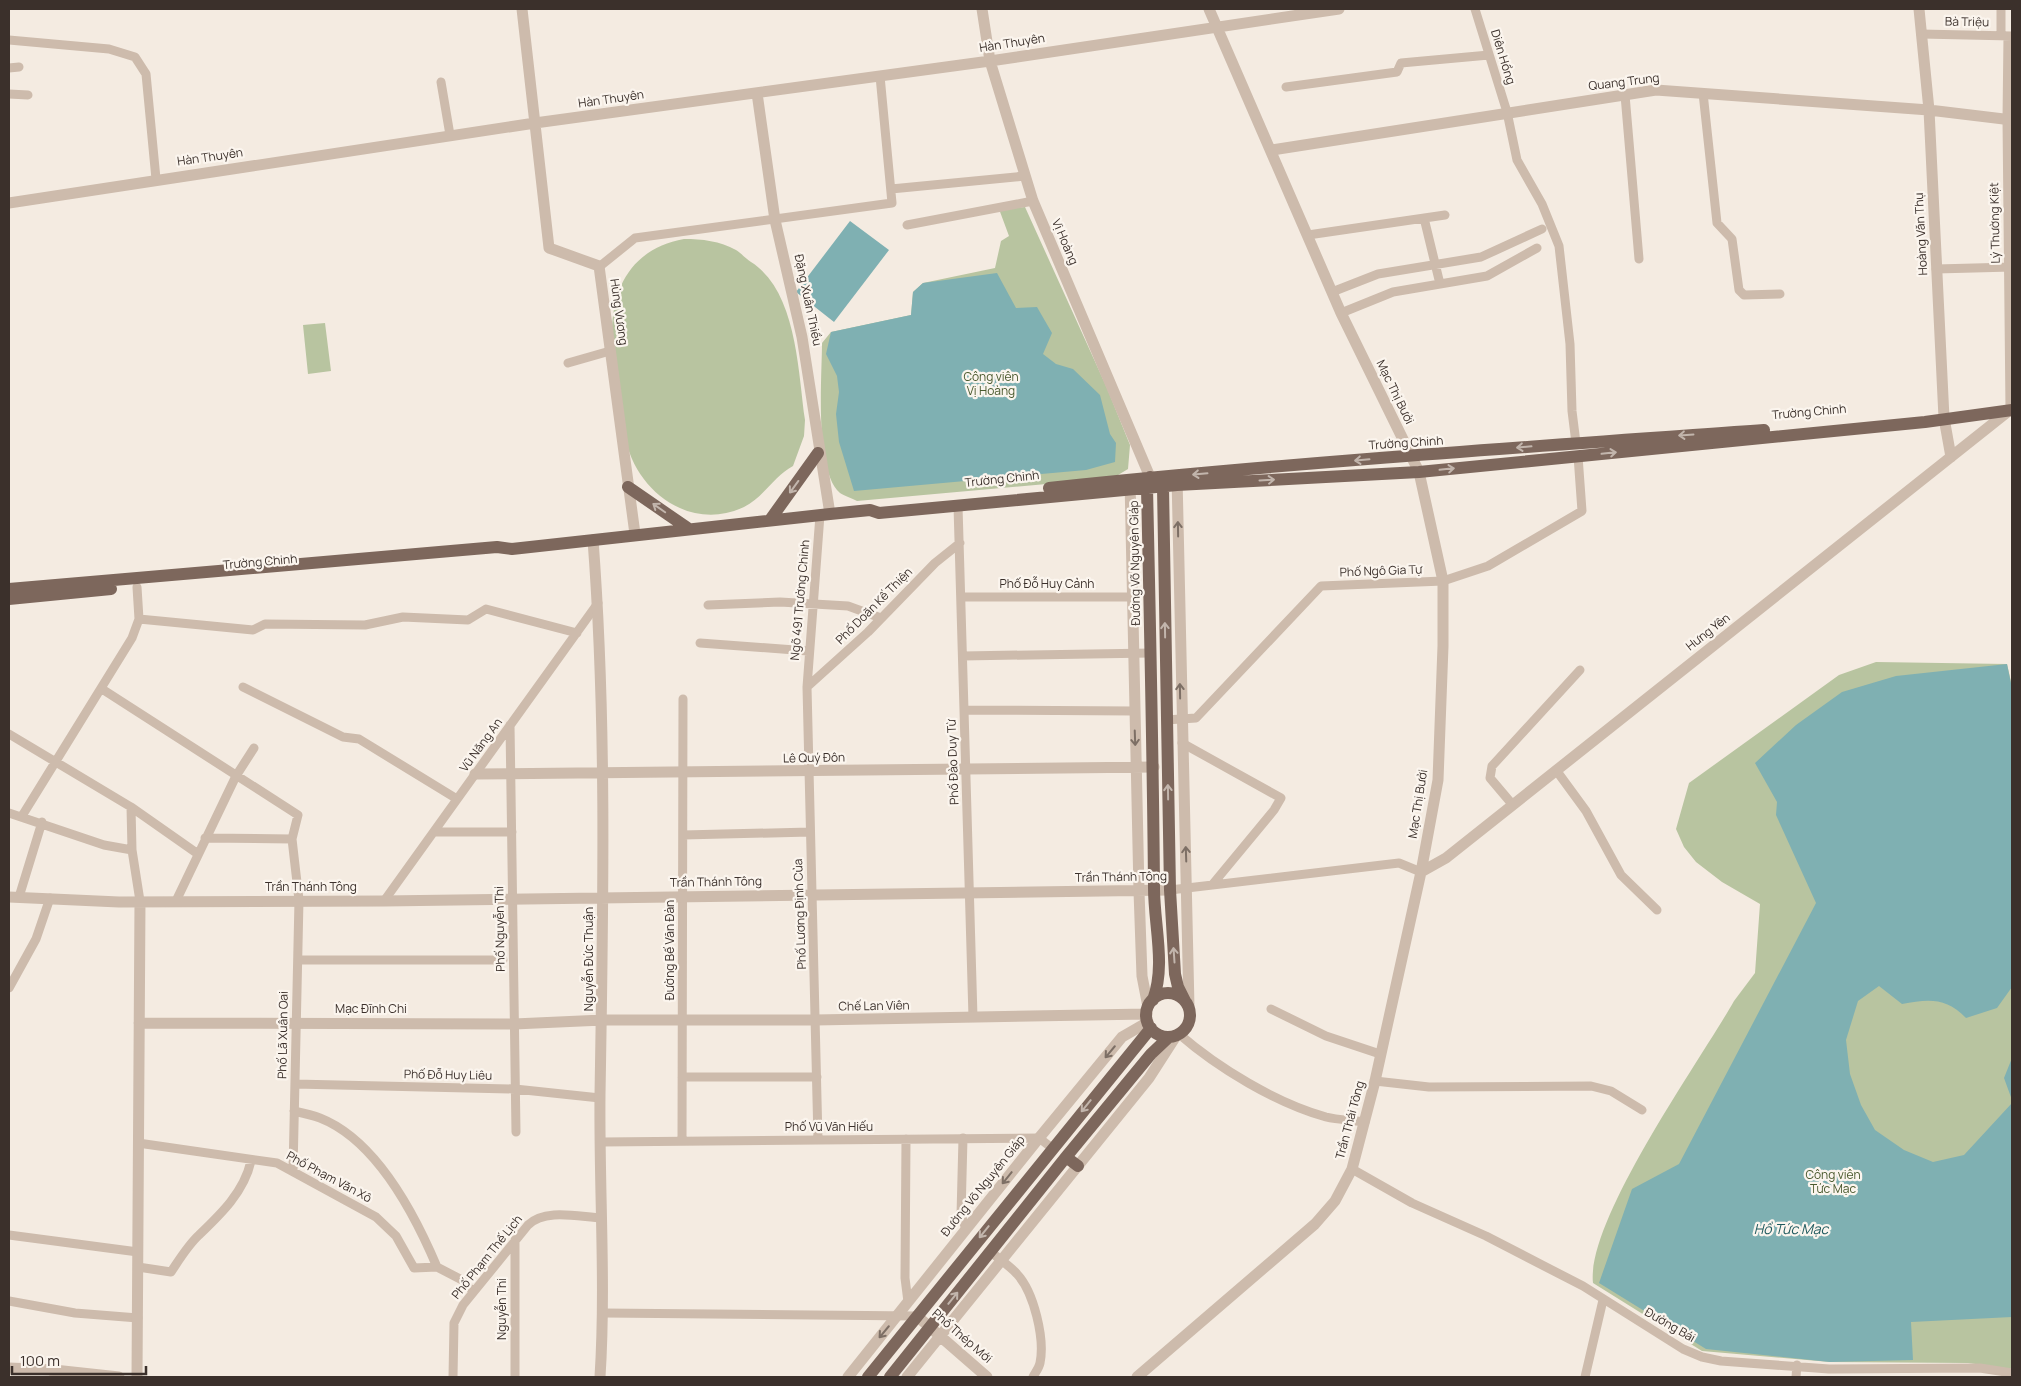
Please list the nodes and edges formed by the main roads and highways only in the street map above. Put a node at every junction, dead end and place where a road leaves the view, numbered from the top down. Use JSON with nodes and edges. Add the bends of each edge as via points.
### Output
{"nodes":[{"id":1,"x":2011,"y":410,"type":"edge"},
{"id":2,"x":1798,"y":431,"type":"junction"},
{"id":3,"x":1576,"y":443,"type":"junction"},
{"id":4,"x":818,"y":453,"type":"road end"},
{"id":5,"x":1578,"y":456,"type":"junction"},
{"id":6,"x":1177,"y":480,"type":"junction"},
{"id":7,"x":1149,"y":483,"type":"junction"},
{"id":8,"x":1131,"y":484,"type":"junction"},
{"id":9,"x":628,"y":486,"type":"road end"},
{"id":10,"x":1163,"y":487,"type":"junction"},
{"id":11,"x":870,"y":510,"type":"junction"},
{"id":12,"x":770,"y":520,"type":"junction"},
{"id":13,"x":689,"y":529,"type":"junction"},
{"id":14,"x":512,"y":549,"type":"junction"},
{"id":15,"x":9,"y":589,"type":"edge"},
{"id":16,"x":9,"y":599,"type":"edge"},
{"id":17,"x":1187,"y":1004,"type":"junction"},
{"id":18,"x":1149,"y":1014,"type":"junction"},
{"id":19,"x":1175,"y":1036,"type":"junction"},
{"id":20,"x":1066,"y":1157,"type":"junction"},
{"id":21,"x":1078,"y":1166,"type":"road end"},
{"id":22,"x":868,"y":1377,"type":"edge"},
{"id":23,"x":890,"y":1377,"type":"edge"}],
"edges":[{"from":1,"to":2,"type":"main road","name":"Trường Chinh","via":[[1925,422]]},
{"from":2,"to":3,"type":"main road","name":"Trường Chinh","one_way":true},
{"from":5,"to":2,"type":"main road","name":"Trường Chinh","one_way":true},
{"from":3,"to":5,"type":"main road"},
{"from":3,"to":6,"type":"main road","name":"Trường Chinh","one_way":true},
{"from":4,"to":12,"type":"main road","one_way":true},
{"from":6,"to":5,"type":"main road","name":"Trường Chinh","one_way":true,"via":[[1420,472]]},
{"from":6,"to":7,"type":"main road","name":"Trường Chinh"},
{"from":6,"to":10,"type":"main road","name":"Trường Chinh"},
{"from":7,"to":8,"type":"main road","name":"Trường Chinh"},
{"from":7,"to":10,"type":"main road","name":"Trường Chinh"},
{"from":7,"to":18,"type":"main road","name":"Đường Võ Nguyên Giáp","via":[[1154,891],[1159,975]]},
{"from":8,"to":11,"type":"main road","name":"Trường Chinh","via":[[877,506]]},
{"from":8,"to":11,"type":"main road","name":"Trường Chinh","via":[[958,506],[879,513]]},
{"from":13,"to":9,"type":"main road","one_way":true},
{"from":17,"to":10,"type":"main road","one_way":true,"via":[[1175,974],[1170,890]]},
{"from":11,"to":12,"type":"main road","name":"Trường Chinh"},
{"from":12,"to":13,"type":"main road","name":"Trường Chinh"},
{"from":13,"to":14,"type":"main road","name":"Trường Chinh"},
{"from":14,"to":15,"type":"main road","name":"Trường Chinh","via":[[497,546]]},
{"from":14,"to":16,"type":"main road","name":"Trường Chinh","via":[[501,554]]},
{"from":17,"to":18,"type":"main road","via":[[1173,994],[1166,994]]},
{"from":17,"to":19,"type":"main road","via":[[1190,1021],[1187,1028]]},
{"from":18,"to":19,"type":"main road","via":[[1156,1033]]},
{"from":18,"to":22,"type":"main road","name":"Đường Võ Nguyên Giáp","one_way":true,"via":[[1052,1148]]},
{"from":19,"to":20,"type":"main road","via":[[1151,1054]]},
{"from":20,"to":21,"type":"main road"},
{"from":23,"to":20,"type":"main road","one_way":true}]}
